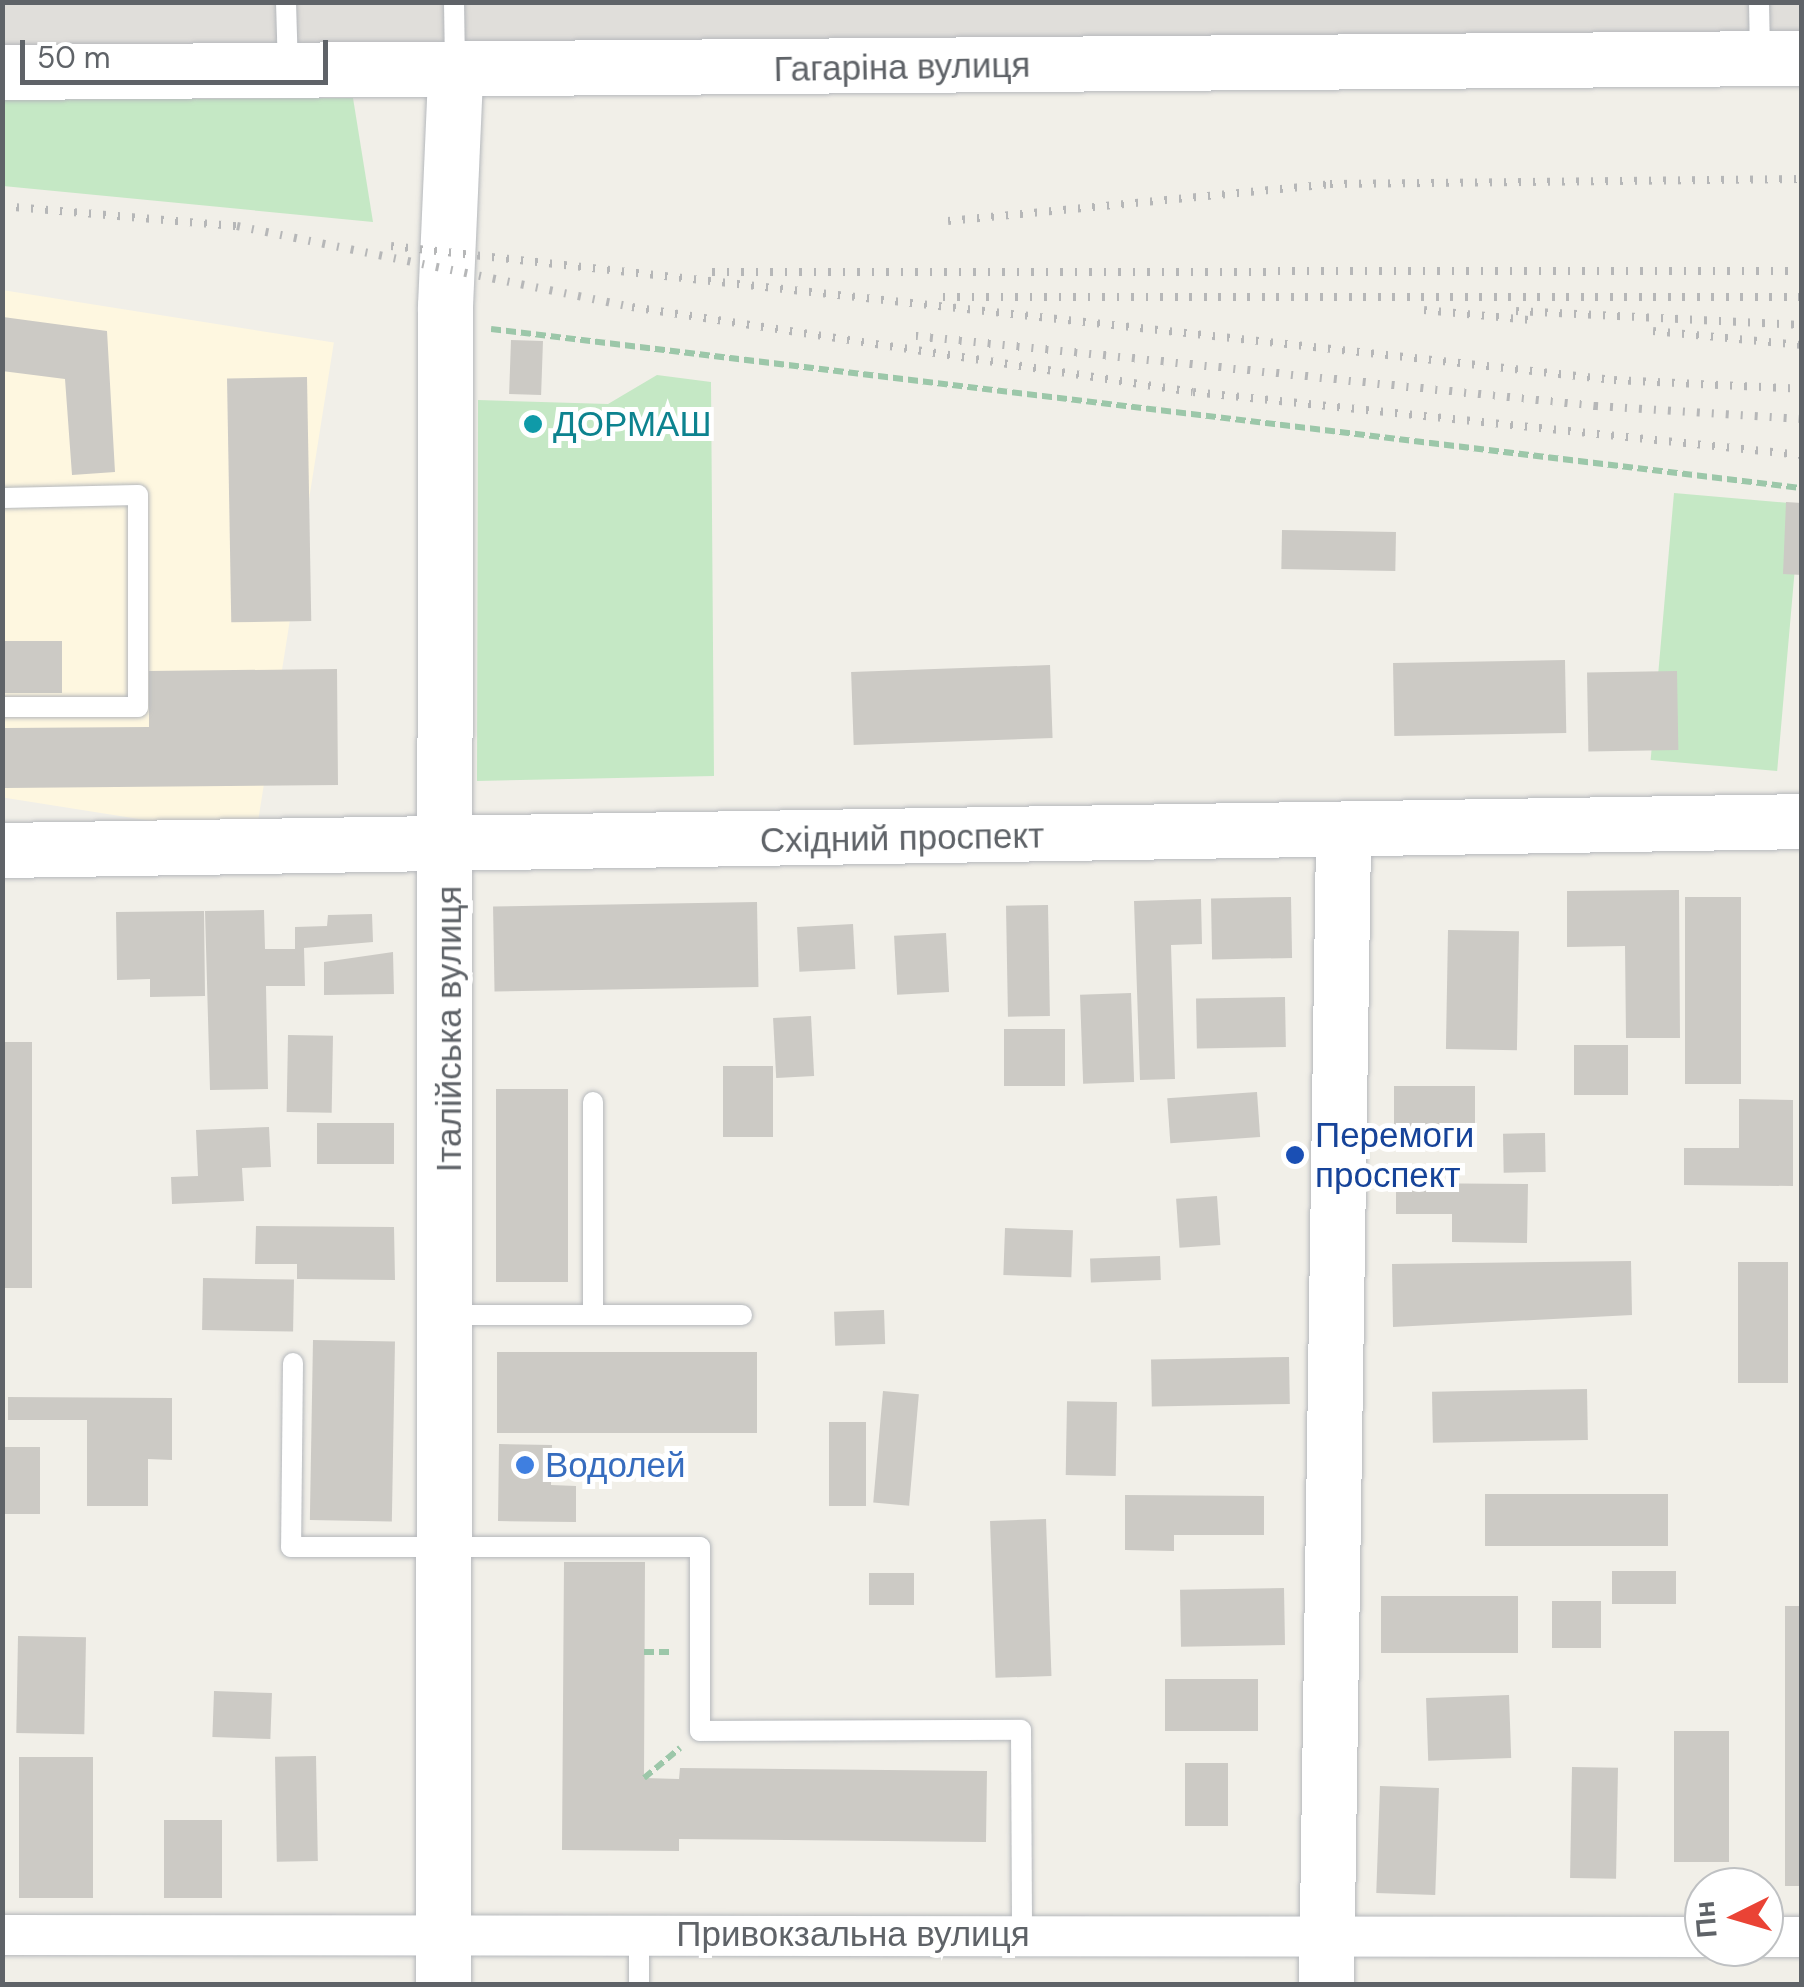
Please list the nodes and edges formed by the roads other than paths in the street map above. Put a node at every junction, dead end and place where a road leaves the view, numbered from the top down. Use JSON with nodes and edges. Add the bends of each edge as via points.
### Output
{"nodes":[{"id":1,"x":286,"y":2,"type":"edge"},
{"id":2,"x":454,"y":2,"type":"edge"},
{"id":3,"x":1759,"y":2,"type":"edge"},
{"id":4,"x":1781,"y":58,"type":"edge"},
{"id":5,"x":288,"y":70,"type":"junction"},
{"id":6,"x":2,"y":72,"type":"edge"},
{"id":7,"x":455,"y":75,"type":"junction"},
{"id":8,"x":2,"y":498,"type":"edge"},
{"id":9,"x":2,"y":707,"type":"edge"},
{"id":10,"x":1802,"y":820,"type":"edge"},
{"id":11,"x":1342,"y":833,"type":"junction"},
{"id":12,"x":450,"y":842,"type":"junction"},
{"id":13,"x":2,"y":850,"type":"edge"},
{"id":14,"x":593,"y":1102,"type":"dead end"},
{"id":15,"x":447,"y":1315,"type":"junction"},
{"id":16,"x":593,"y":1315,"type":"junction"},
{"id":17,"x":742,"y":1315,"type":"dead end"},
{"id":18,"x":293,"y":1363,"type":"dead end"},
{"id":19,"x":446,"y":1546,"type":"junction"},
{"id":20,"x":639,"y":1932,"type":"junction"},
{"id":21,"x":2,"y":1935,"type":"edge"},
{"id":22,"x":1022,"y":1936,"type":"junction"},
{"id":23,"x":1684,"y":1938,"type":"edge"},
{"id":24,"x":443,"y":1959,"type":"edge"},
{"id":25,"x":1327,"y":1961,"type":"edge"},
{"id":26,"x":640,"y":1984,"type":"edge"}],
"edges":[{"from":1,"to":5,"type":"lane"},
{"from":2,"to":7,"type":"lane"},
{"from":3,"to":4,"type":"lane"},
{"from":4,"to":7,"type":"street","name":"Гагаріна вулиця"},
{"from":5,"to":6,"type":"street","name":"Гагаріна вулиця"},
{"from":5,"to":7,"type":"street","name":"Гагаріна вулиця"},
{"from":7,"to":12,"type":"street","name":"Італійська вулиця","via":[[446,322]]},
{"from":8,"to":9,"type":"lane","via":[[138,495],[138,708]]},
{"from":10,"to":11,"type":"street","name":"Східний проспект"},
{"from":11,"to":12,"type":"street","name":"Східний проспект"},
{"from":11,"to":25,"type":"street"},
{"from":12,"to":13,"type":"street","name":"Східний проспект"},
{"from":12,"to":15,"type":"street","name":"Італійська вулиця"},
{"from":14,"to":16,"type":"lane"},
{"from":15,"to":16,"type":"lane"},
{"from":15,"to":19,"type":"street","name":"Італійська вулиця"},
{"from":16,"to":17,"type":"lane"},
{"from":18,"to":19,"type":"lane","via":[[290,1547]]},
{"from":19,"to":22,"type":"lane","via":[[700,1547],[700,1731],[1021,1730]]},
{"from":19,"to":24,"type":"street","name":"Італійська вулиця"},
{"from":20,"to":22,"type":"street","name":"Привокзальна вулиця"},
{"from":20,"to":24,"type":"street","name":"Привокзальна вулиця"},
{"from":20,"to":26,"type":"lane"},
{"from":21,"to":24,"type":"street","name":"Привокзальна вулиця"},
{"from":22,"to":25,"type":"street","name":"Привокзальна вулиця"},
{"from":23,"to":25,"type":"street","name":"Привокзальна вулиця"}]}
